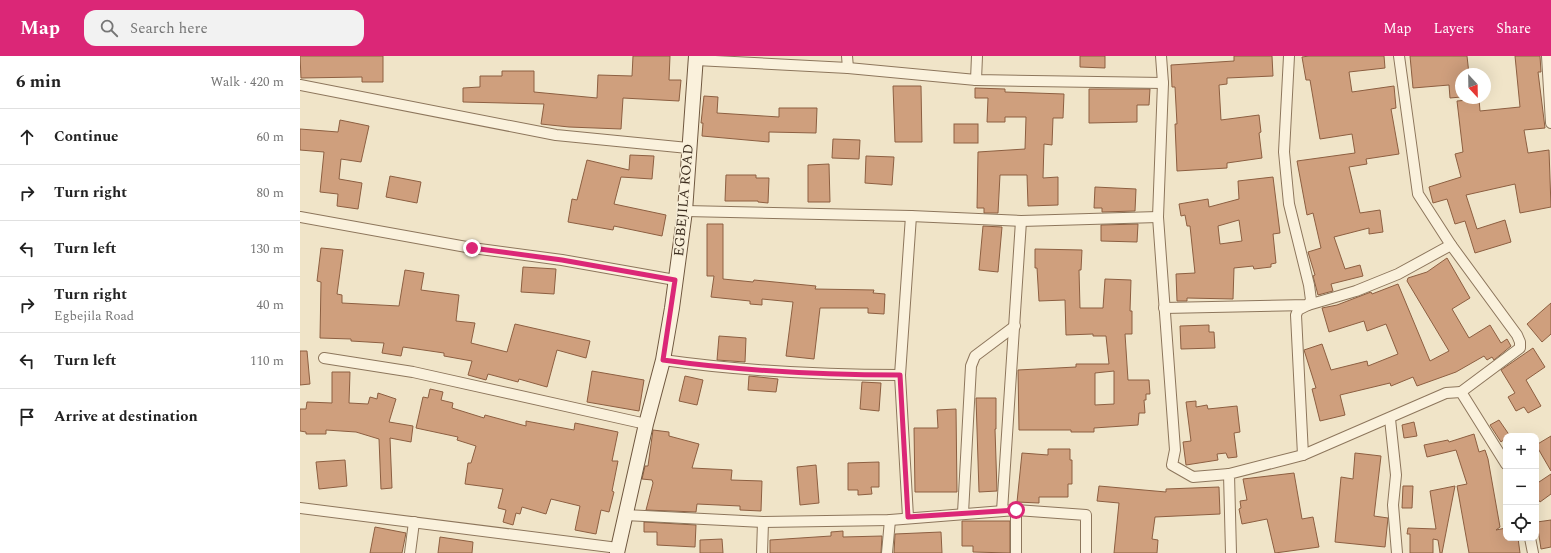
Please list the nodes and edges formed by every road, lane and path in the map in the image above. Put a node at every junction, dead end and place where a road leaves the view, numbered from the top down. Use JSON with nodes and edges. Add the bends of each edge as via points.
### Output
{"nodes":[{"id":1,"x":847,"y":56,"type":"edge"},
{"id":2,"x":977,"y":56,"type":"edge"},
{"id":3,"x":1161,"y":56,"type":"edge"},
{"id":4,"x":1289,"y":56,"type":"edge"},
{"id":5,"x":1399,"y":56,"type":"edge"},
{"id":6,"x":1547,"y":56,"type":"edge"},
{"id":7,"x":696,"y":58,"type":"edge"},
{"id":8,"x":848,"y":68,"type":"junction"},
{"id":9,"x":976,"y":80,"type":"junction"},
{"id":10,"x":1163,"y":83,"type":"junction"},
{"id":11,"x":300,"y":85,"type":"edge"},
{"id":12,"x":1551,"y":123,"type":"edge"},
{"id":13,"x":688,"y":148,"type":"junction"},
{"id":14,"x":685,"y":211,"type":"junction"},
{"id":15,"x":911,"y":216,"type":"junction"},
{"id":16,"x":300,"y":217,"type":"edge"},
{"id":17,"x":1158,"y":217,"type":"junction"},
{"id":18,"x":1021,"y":221,"type":"junction"},
{"id":19,"x":1451,"y":244,"type":"junction"},
{"id":20,"x":675,"y":280,"type":"junction"},
{"id":21,"x":1308,"y":305,"type":"junction"},
{"id":22,"x":1164,"y":308,"type":"junction"},
{"id":23,"x":1015,"y":326,"type":"junction"},
{"id":24,"x":324,"y":358,"type":"dead end"},
{"id":25,"x":663,"y":360,"type":"junction"},
{"id":26,"x":900,"y":375,"type":"junction"},
{"id":27,"x":1461,"y":392,"type":"junction"},
{"id":28,"x":1390,"y":419,"type":"junction"},
{"id":29,"x":646,"y":424,"type":"junction"},
{"id":30,"x":1303,"y":455,"type":"junction"},
{"id":31,"x":1503,"y":459,"type":"edge"},
{"id":32,"x":1229,"y":474,"type":"junction"},
{"id":33,"x":300,"y":508,"type":"edge"},
{"id":34,"x":1016,"y":510,"type":"junction"},
{"id":35,"x":1002,"y":511,"type":"junction"},
{"id":36,"x":963,"y":513,"type":"junction"},
{"id":37,"x":624,"y":515,"type":"junction"},
{"id":38,"x":908,"y":517,"type":"junction"},
{"id":39,"x":890,"y":520,"type":"junction"},
{"id":40,"x":414,"y":522,"type":"junction"},
{"id":41,"x":763,"y":522,"type":"junction"},
{"id":42,"x":1531,"y":541,"type":"edge"},
{"id":43,"x":618,"y":551,"type":"edge"},
{"id":44,"x":410,"y":553,"type":"edge"},
{"id":45,"x":762,"y":553,"type":"edge"},
{"id":46,"x":887,"y":553,"type":"edge"},
{"id":47,"x":1016,"y":553,"type":"edge"},
{"id":48,"x":1086,"y":553,"type":"edge"},
{"id":49,"x":1231,"y":553,"type":"edge"},
{"id":50,"x":1397,"y":553,"type":"edge"},
{"id":51,"x":1533,"y":553,"type":"edge"}],
"edges":[{"from":1,"to":8,"type":"street"},
{"from":2,"to":9,"type":"street"},
{"from":3,"to":10,"type":"street"},
{"from":4,"to":21,"type":"street","via":[[1284,152],[1289,204],[1309,285],[1311,300]]},
{"from":5,"to":19,"type":"street","via":[[1418,194]]},
{"from":6,"to":12,"type":"street"},
{"from":7,"to":8,"type":"street"},
{"from":7,"to":13,"type":"street","name":"EGBEJILA ROAD"},
{"from":8,"to":9,"type":"street"},
{"from":9,"to":10,"type":"street"},
{"from":10,"to":17,"type":"street"},
{"from":11,"to":13,"type":"street","via":[[556,135]]},
{"from":13,"to":14,"type":"street","name":"EGBEJILA ROAD"},
{"from":14,"to":15,"type":"street"},
{"from":14,"to":20,"type":"street","name":"EGBEJILA ROAD"},
{"from":15,"to":18,"type":"street"},
{"from":15,"to":26,"type":"street"},
{"from":16,"to":20,"type":"street","via":[[472,248],[562,260]]},
{"from":17,"to":18,"type":"street"},
{"from":17,"to":22,"type":"street"},
{"from":18,"to":23,"type":"street"},
{"from":19,"to":21,"type":"street","via":[[1398,274],[1356,291]]},
{"from":19,"to":27,"type":"street","via":[[1518,335],[1520,342],[1520,348]]},
{"from":20,"to":25,"type":"street","name":"EGBEJILA ROAD"},
{"from":21,"to":22,"type":"street"},
{"from":21,"to":30,"type":"street","via":[[1296,314]]},
{"from":22,"to":32,"type":"street","via":[[1175,450],[1172,465],[1193,477]]},
{"from":23,"to":35,"type":"street"},
{"from":23,"to":36,"type":"street","via":[[975,356],[971,366]]},
{"from":24,"to":29,"type":"street","via":[[406,371]]},
{"from":25,"to":26,"type":"street","via":[[721,368],[817,374]]},
{"from":25,"to":29,"type":"street","name":"EGBEJILA ROAD"},
{"from":26,"to":38,"type":"street"},
{"from":27,"to":28,"type":"street","via":[[1446,394]]},
{"from":27,"to":31,"type":"street"},
{"from":28,"to":30,"type":"street"},
{"from":28,"to":50,"type":"street","via":[[1396,475],[1393,505]]},
{"from":29,"to":37,"type":"street","name":"EGBEJILA ROAD"},
{"from":30,"to":32,"type":"street"},
{"from":32,"to":49,"type":"street"},
{"from":33,"to":40,"type":"street"},
{"from":34,"to":35,"type":"street"},
{"from":34,"to":47,"type":"street"},
{"from":34,"to":48,"type":"street","via":[[1086,515]]},
{"from":35,"to":36,"type":"street"},
{"from":36,"to":38,"type":"street"},
{"from":37,"to":41,"type":"street"},
{"from":37,"to":43,"type":"street","name":"EGBEJILA ROAD"},
{"from":38,"to":39,"type":"street"},
{"from":39,"to":41,"type":"street"},
{"from":39,"to":46,"type":"street"},
{"from":40,"to":43,"type":"street"},
{"from":40,"to":44,"type":"street"},
{"from":41,"to":45,"type":"street"},
{"from":42,"to":51,"type":"street"}]}
